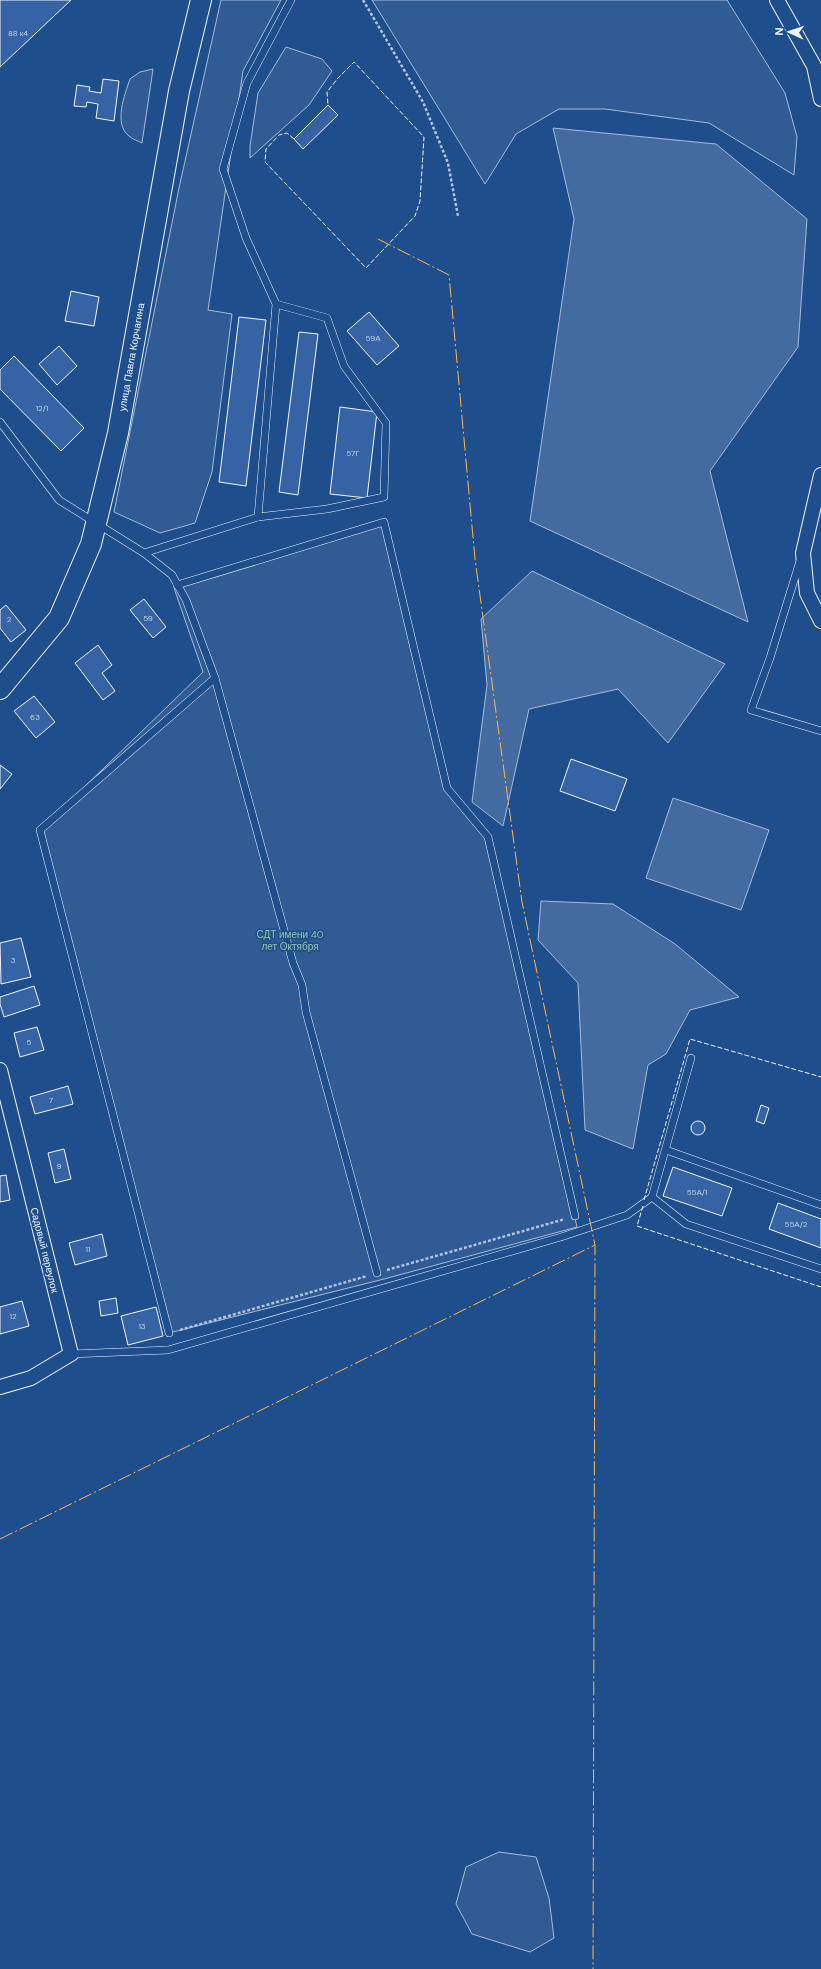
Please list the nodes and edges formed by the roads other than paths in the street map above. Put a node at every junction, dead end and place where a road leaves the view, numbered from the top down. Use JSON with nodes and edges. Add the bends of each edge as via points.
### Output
{"nodes":[{"id":1,"x":201,"y":0,"type":"edge"},
{"id":2,"x":291,"y":0,"type":"edge"},
{"id":3,"x":777,"y":0,"type":"edge"},
{"id":4,"x":818,"y":67,"type":"edge"},
{"id":5,"x":821,"y":99,"type":"edge"},
{"id":6,"x":276,"y":304,"type":"junction"},
{"id":7,"x":0,"y":422,"type":"edge"},
{"id":8,"x":821,"y":475,"type":"edge"},
{"id":9,"x":258,"y":517,"type":"junction"},
{"id":10,"x":96,"y":522,"type":"junction"},
{"id":11,"x":144,"y":553,"type":"junction"},
{"id":12,"x":803,"y":553,"type":"junction"},
{"id":13,"x":177,"y":585,"type":"junction"},
{"id":14,"x":821,"y":620,"type":"edge"},
{"id":15,"x":215,"y":678,"type":"junction"},
{"id":16,"x":0,"y":689,"type":"edge"},
{"id":17,"x":821,"y":731,"type":"edge"},
{"id":18,"x":691,"y":1058,"type":"dead end"},
{"id":19,"x":0,"y":1070,"type":"edge"},
{"id":20,"x":666,"y":1150,"type":"junction"},
{"id":21,"x":652,"y":1197,"type":"junction"},
{"id":22,"x":821,"y":1205,"type":"edge"},
{"id":23,"x":575,"y":1216,"type":"dead end"},
{"id":24,"x":821,"y":1269,"type":"edge"},
{"id":25,"x":378,"y":1273,"type":"dead end"},
{"id":26,"x":169,"y":1333,"type":"dead end"},
{"id":27,"x":71,"y":1354,"type":"junction"},
{"id":28,"x":0,"y":1387,"type":"edge"}],
"edges":[{"from":1,"to":10,"type":"main road","name":"улица Павла Корчагина","via":[[179,91],[118,433]]},
{"from":2,"to":6,"type":"lane","via":[[247,83],[223,169],[246,238]]},
{"from":3,"to":4,"type":"street"},
{"from":4,"to":5,"type":"street"},
{"from":6,"to":9,"type":"lane"},
{"from":6,"to":9,"type":"lane","via":[[327,318],[344,366],[386,423],[384,497],[327,509]]},
{"from":7,"to":10,"type":"lane","via":[[59,500]]},
{"from":8,"to":12,"type":"street"},
{"from":9,"to":11,"type":"lane"},
{"from":10,"to":11,"type":"lane"},
{"from":10,"to":16,"type":"main road","name":"улица Павла Корчагина","via":[[91,544],[59,618]]},
{"from":11,"to":13,"type":"lane","via":[[172,575]]},
{"from":12,"to":14,"type":"street","via":[[807,592]]},
{"from":12,"to":17,"type":"lane","via":[[751,710]]},
{"from":13,"to":15,"type":"lane","via":[[186,600]]},
{"from":13,"to":23,"type":"lane","via":[[384,522],[447,788],[488,837]]},
{"from":15,"to":25,"type":"lane","via":[[293,963],[302,985],[306,1012]]},
{"from":15,"to":26,"type":"lane","via":[[40,830]]},
{"from":18,"to":20,"type":"lane"},
{"from":19,"to":27,"type":"street","name":"Садовый переулок"},
{"from":20,"to":21,"type":"lane"},
{"from":20,"to":22,"type":"lane"},
{"from":21,"to":24,"type":"lane","via":[[686,1224]]},
{"from":21,"to":27,"type":"lane","via":[[627,1216],[168,1350]]},
{"from":27,"to":28,"type":"street","via":[[31,1378]]}]}
